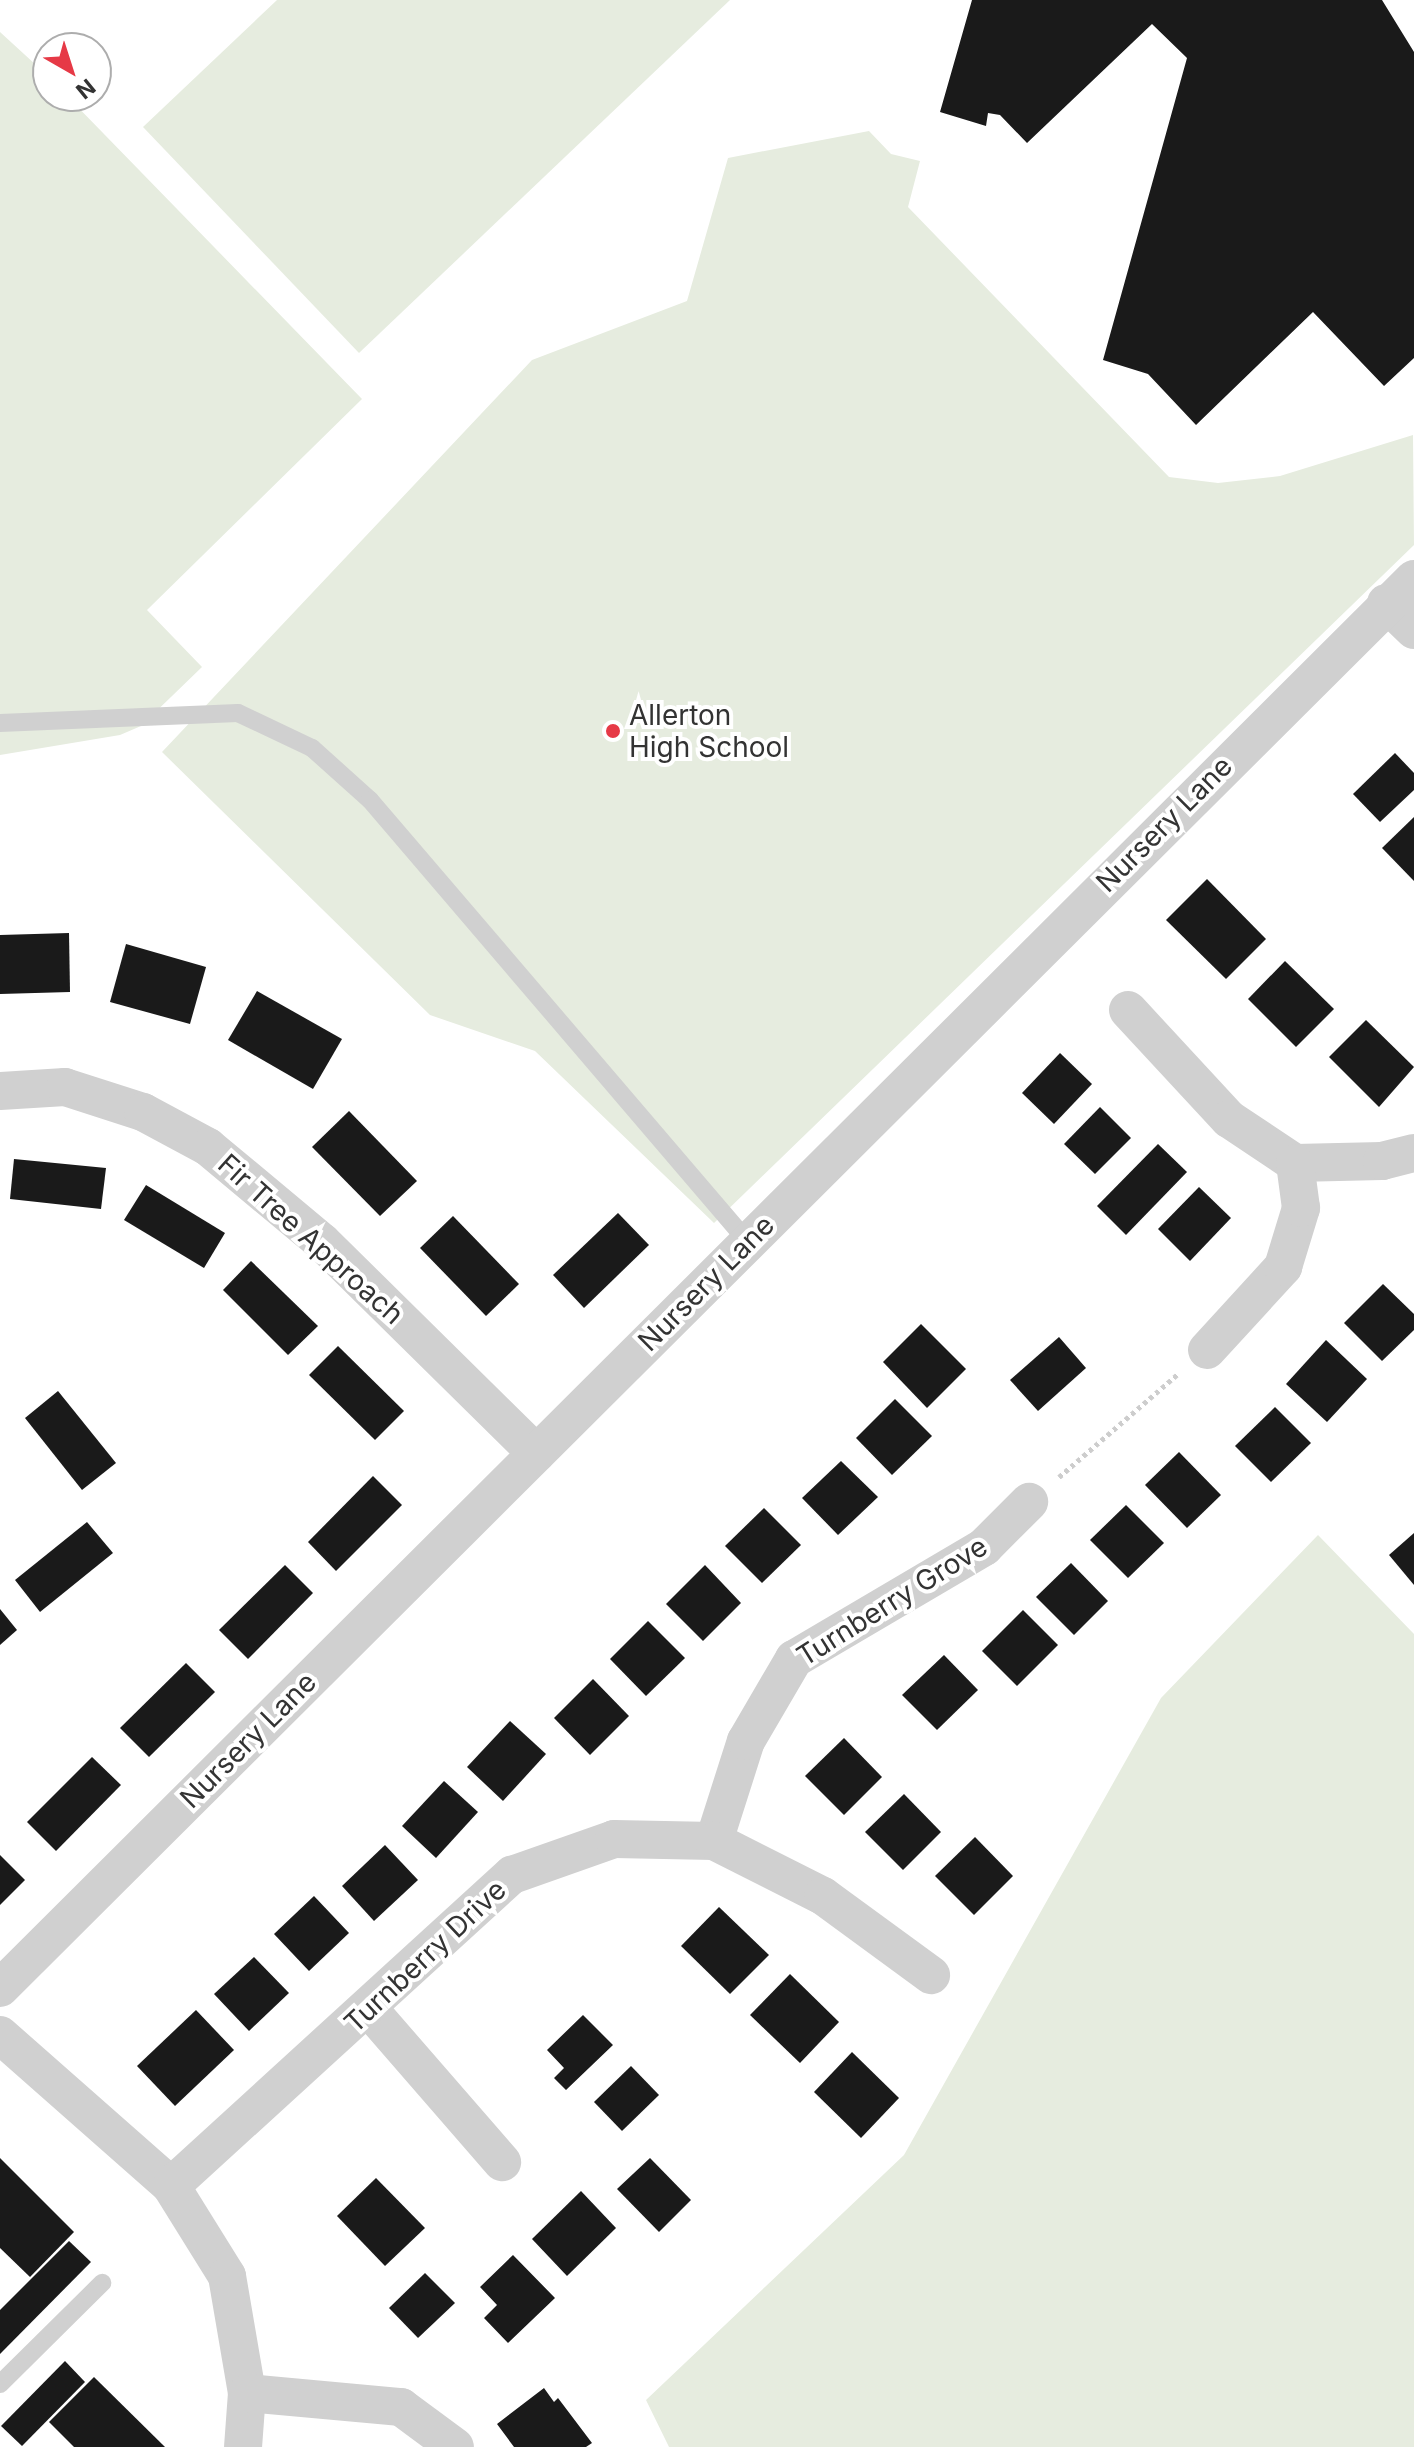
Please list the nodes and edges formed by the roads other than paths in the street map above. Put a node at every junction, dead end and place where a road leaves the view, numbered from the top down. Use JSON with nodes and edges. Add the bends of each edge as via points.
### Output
{"nodes":[{"id":1,"x":1400,"y":591,"type":"edge"},
{"id":2,"x":1414,"y":630,"type":"edge"},
{"id":3,"x":0,"y":723,"type":"edge"},
{"id":4,"x":1128,"y":1010,"type":"dead end"},
{"id":5,"x":0,"y":1091,"type":"edge"},
{"id":6,"x":1414,"y":1153,"type":"edge"},
{"id":7,"x":1295,"y":1163,"type":"junction"},
{"id":8,"x":748,"y":1242,"type":"junction"},
{"id":9,"x":1207,"y":1350,"type":"road end"},
{"id":10,"x":536,"y":1453,"type":"junction"},
{"id":11,"x":1029,"y":1502,"type":"road end"},
{"id":12,"x":714,"y":1841,"type":"junction"},
{"id":13,"x":931,"y":1975,"type":"dead end"},
{"id":14,"x":0,"y":1988,"type":"edge"},
{"id":15,"x":369,"y":2009,"type":"junction"},
{"id":16,"x":0,"y":2035,"type":"edge"},
{"id":17,"x":502,"y":2162,"type":"dead end"},
{"id":18,"x":171,"y":2186,"type":"junction"},
{"id":19,"x":102,"y":2283,"type":"dead end"},
{"id":20,"x":0,"y":2384,"type":"edge"},
{"id":21,"x":247,"y":2393,"type":"junction"},
{"id":22,"x":243,"y":2447,"type":"edge"},
{"id":23,"x":455,"y":2447,"type":"edge"}],
"edges":[{"from":1,"to":2,"type":"street"},
{"from":1,"to":8,"type":"street","name":"Nursery Lane"},
{"from":3,"to":8,"type":"lane","via":[[238,713],[312,748],[370,800]]},
{"from":4,"to":7,"type":"street","via":[[1229,1119]]},
{"from":5,"to":10,"type":"street","name":"Fir Tree Approach","via":[[65,1087],[143,1112],[208,1147],[322,1242]]},
{"from":6,"to":7,"type":"street","via":[[1382,1161]]},
{"from":7,"to":9,"type":"street","via":[[1301,1208],[1283,1267]]},
{"from":8,"to":10,"type":"street","name":"Nursery Lane"},
{"from":10,"to":14,"type":"street","name":"Nursery Lane"},
{"from":11,"to":12,"type":"street","name":"Turnberry Grove","via":[[984,1547],[794,1659],[746,1741]]},
{"from":12,"to":13,"type":"street","name":"Turnberry Drive","via":[[823,1896]]},
{"from":12,"to":15,"type":"street","name":"Turnberry Drive","via":[[614,1839],[512,1875]]},
{"from":15,"to":17,"type":"street"},
{"from":15,"to":18,"type":"street","name":"Turnberry Drive"},
{"from":16,"to":18,"type":"street"},
{"from":18,"to":21,"type":"street","via":[[227,2276]]},
{"from":19,"to":20,"type":"lane"},
{"from":21,"to":22,"type":"street"},
{"from":21,"to":23,"type":"street","via":[[401,2407]]}]}
